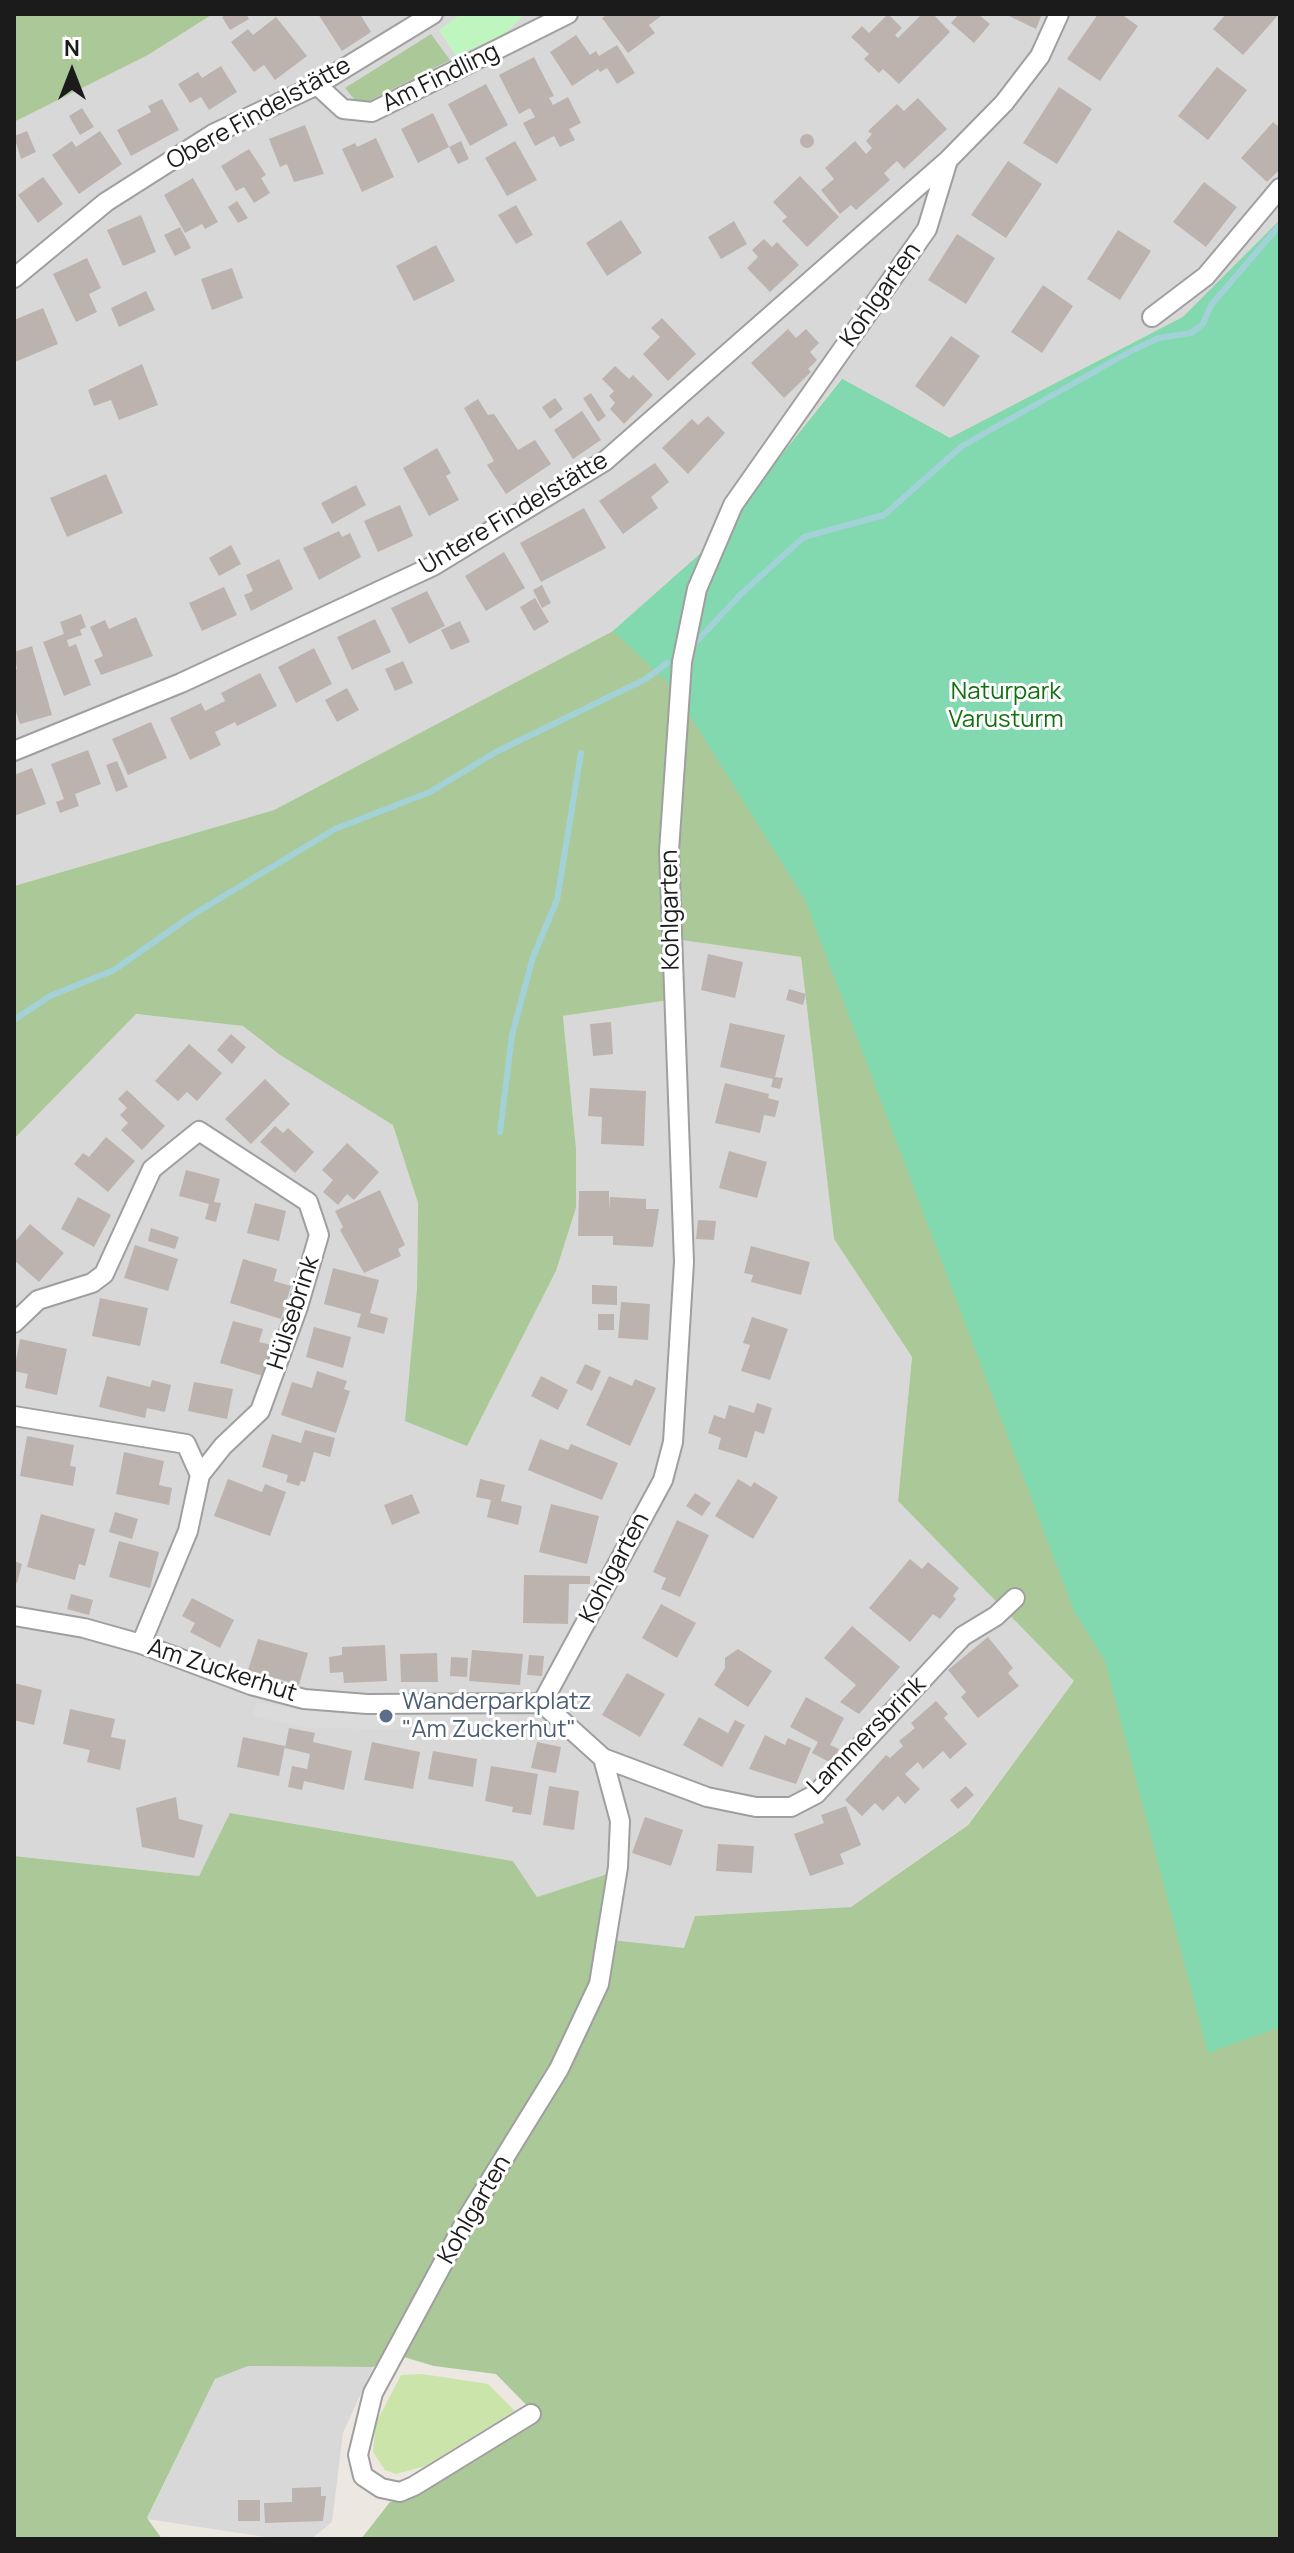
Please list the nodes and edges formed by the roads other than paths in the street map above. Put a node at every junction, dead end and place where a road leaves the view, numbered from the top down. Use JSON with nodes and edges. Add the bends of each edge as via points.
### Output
{"nodes":[{"id":1,"x":433,"y":14,"type":"edge"},
{"id":2,"x":568,"y":14,"type":"edge"},
{"id":3,"x":1059,"y":14,"type":"edge"},
{"id":4,"x":317,"y":85,"type":"junction"},
{"id":5,"x":948,"y":160,"type":"junction"},
{"id":6,"x":1273,"y":194,"type":"edge"},
{"id":7,"x":14,"y":278,"type":"edge"},
{"id":8,"x":1152,"y":317,"type":"dead end"},
{"id":9,"x":14,"y":751,"type":"edge"},
{"id":10,"x":14,"y":1323,"type":"edge"},
{"id":11,"x":14,"y":1416,"type":"edge"},
{"id":12,"x":200,"y":1475,"type":"junction"},
{"id":13,"x":1015,"y":1598,"type":"dead end"},
{"id":14,"x":14,"y":1616,"type":"edge"},
{"id":15,"x":141,"y":1644,"type":"junction"},
{"id":16,"x":542,"y":1703,"type":"junction"},
{"id":17,"x":603,"y":1758,"type":"junction"},
{"id":18,"x":531,"y":2414,"type":"dead end"}],
"edges":[{"from":1,"to":4,"type":"street","name":"Obere Findelstätte"},
{"from":2,"to":4,"type":"street","name":"Am Findling","via":[[372,112],[343,109]]},
{"from":3,"to":5,"type":"street","name":"Untere Findelstätte","via":[[1040,56],[1004,103]]},
{"from":4,"to":7,"type":"street","name":"Obere Findelstätte","via":[[213,134],[106,202]]},
{"from":5,"to":9,"type":"street","name":"Untere Findelstätte","via":[[605,461],[433,566],[181,683]]},
{"from":5,"to":16,"type":"street","name":"Kohlgarten","via":[[927,229],[733,505],[697,589],[682,662],[669,851],[684,1262],[673,1442],[663,1480]]},
{"from":6,"to":8,"type":"street","via":[[1206,276]]},
{"from":10,"to":12,"type":"street","name":"Hülsebrink","via":[[38,1300],[104,1274],[152,1169],[199,1131],[308,1202],[319,1235],[260,1411]]},
{"from":11,"to":12,"type":"street","via":[[186,1444]]},
{"from":12,"to":15,"type":"street","name":"Hülsebrink","via":[[188,1531]]},
{"from":13,"to":17,"type":"street","name":"Lammersbrink","via":[[963,1636],[816,1794],[791,1807],[756,1807],[707,1797]]},
{"from":14,"to":15,"type":"street","name":"Am Zuckerhut"},
{"from":15,"to":16,"type":"street","name":"Am Zuckerhut","via":[[304,1699]]},
{"from":16,"to":17,"type":"street"},
{"from":17,"to":18,"type":"street","name":"Kohlgarten","via":[[620,1821],[599,1984],[559,2069],[469,2215],[373,2393],[358,2455],[363,2476],[400,2492]]}]}
